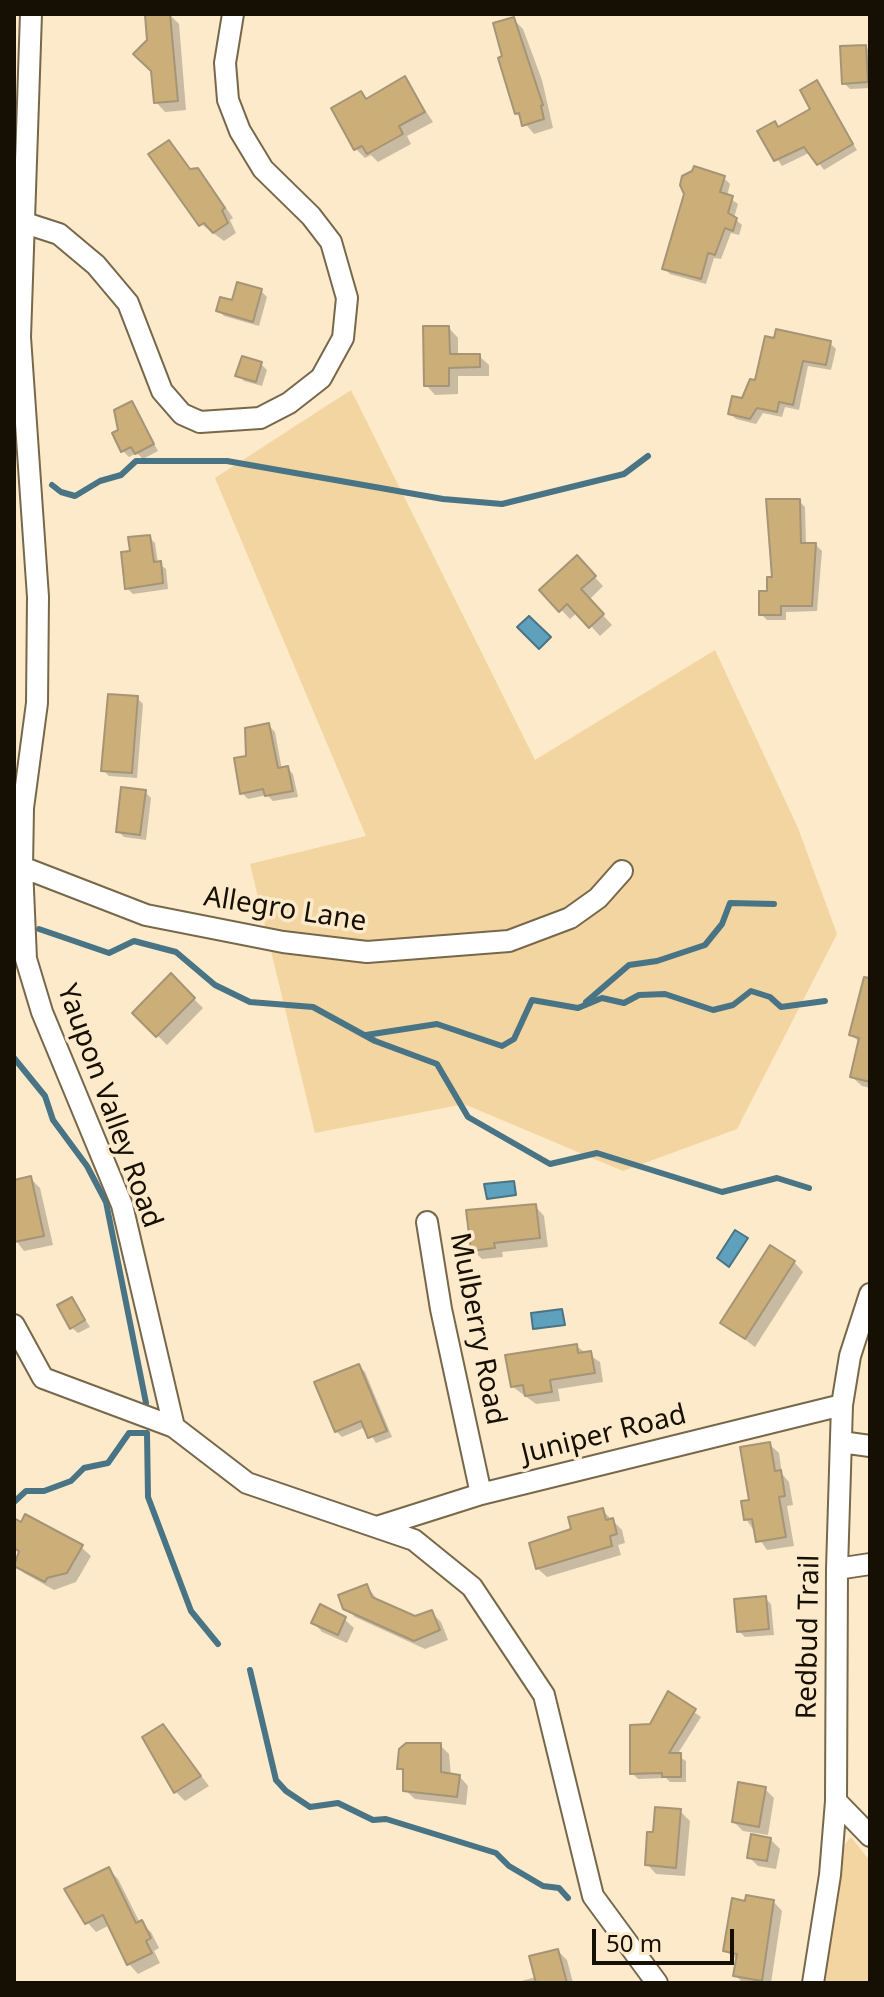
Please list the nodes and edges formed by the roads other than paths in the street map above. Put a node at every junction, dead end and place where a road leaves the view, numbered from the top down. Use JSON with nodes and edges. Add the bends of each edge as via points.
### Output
{"nodes":[{"id":1,"x":233,"y":14,"type":"edge"},
{"id":2,"x":25,"y":16,"type":"edge"},
{"id":3,"x":22,"y":222,"type":"junction"},
{"id":4,"x":22,"y":867,"type":"junction"},
{"id":5,"x":622,"y":871,"type":"dead end"},
{"id":6,"x":427,"y":1222,"type":"dead end"},
{"id":7,"x":870,"y":1294,"type":"edge"},
{"id":8,"x":14,"y":1325,"type":"edge"},
{"id":9,"x":842,"y":1405,"type":"junction"},
{"id":10,"x":174,"y":1427,"type":"junction"},
{"id":11,"x":841,"y":1442,"type":"junction"},
{"id":12,"x":870,"y":1446,"type":"edge"},
{"id":13,"x":481,"y":1494,"type":"junction"},
{"id":14,"x":380,"y":1526,"type":"junction"},
{"id":15,"x":870,"y":1564,"type":"edge"},
{"id":16,"x":837,"y":1569,"type":"junction"},
{"id":17,"x":836,"y":1801,"type":"junction"},
{"id":18,"x":870,"y":1836,"type":"edge"},
{"id":19,"x":657,"y":1983,"type":"edge"},
{"id":20,"x":813,"y":1983,"type":"edge"}],
"edges":[{"from":1,"to":3,"type":"street","via":[[225,63],[228,100],[240,131],[263,169],[331,242],[347,298],[343,338],[321,378],[260,418],[200,422],[182,414],[162,391],[120,293],[59,234]]},
{"from":2,"to":3,"type":"street","name":"Yaupon Valley Road"},
{"from":3,"to":4,"type":"street","name":"Yaupon Valley Road","via":[[20,337],[38,597],[37,703],[23,808]]},
{"from":4,"to":5,"type":"street","name":"Allegro Lane","via":[[146,915],[283,942],[367,952],[509,941],[570,918]]},
{"from":4,"to":10,"type":"street","name":"Yaupon Valley Road","via":[[26,959],[42,1012],[122,1205]]},
{"from":6,"to":13,"type":"street","name":"Mulberry Road"},
{"from":7,"to":9,"type":"street","name":"Redbud Trail","via":[[850,1356]]},
{"from":8,"to":10,"type":"street","via":[[43,1378]]},
{"from":9,"to":11,"type":"street","name":"Redbud Trail"},
{"from":9,"to":13,"type":"street","name":"Juniper Road"},
{"from":10,"to":14,"type":"street","via":[[247,1483]]},
{"from":11,"to":12,"type":"street"},
{"from":11,"to":16,"type":"street","name":"Redbud Trail"},
{"from":13,"to":14,"type":"street","name":"Juniper Road"},
{"from":14,"to":19,"type":"street","via":[[414,1540],[472,1587],[544,1695],[593,1896]]},
{"from":15,"to":16,"type":"street"},
{"from":16,"to":17,"type":"street","name":"Redbud Trail"},
{"from":17,"to":18,"type":"street"},
{"from":17,"to":20,"type":"street","name":"Redbud Trail"}]}
